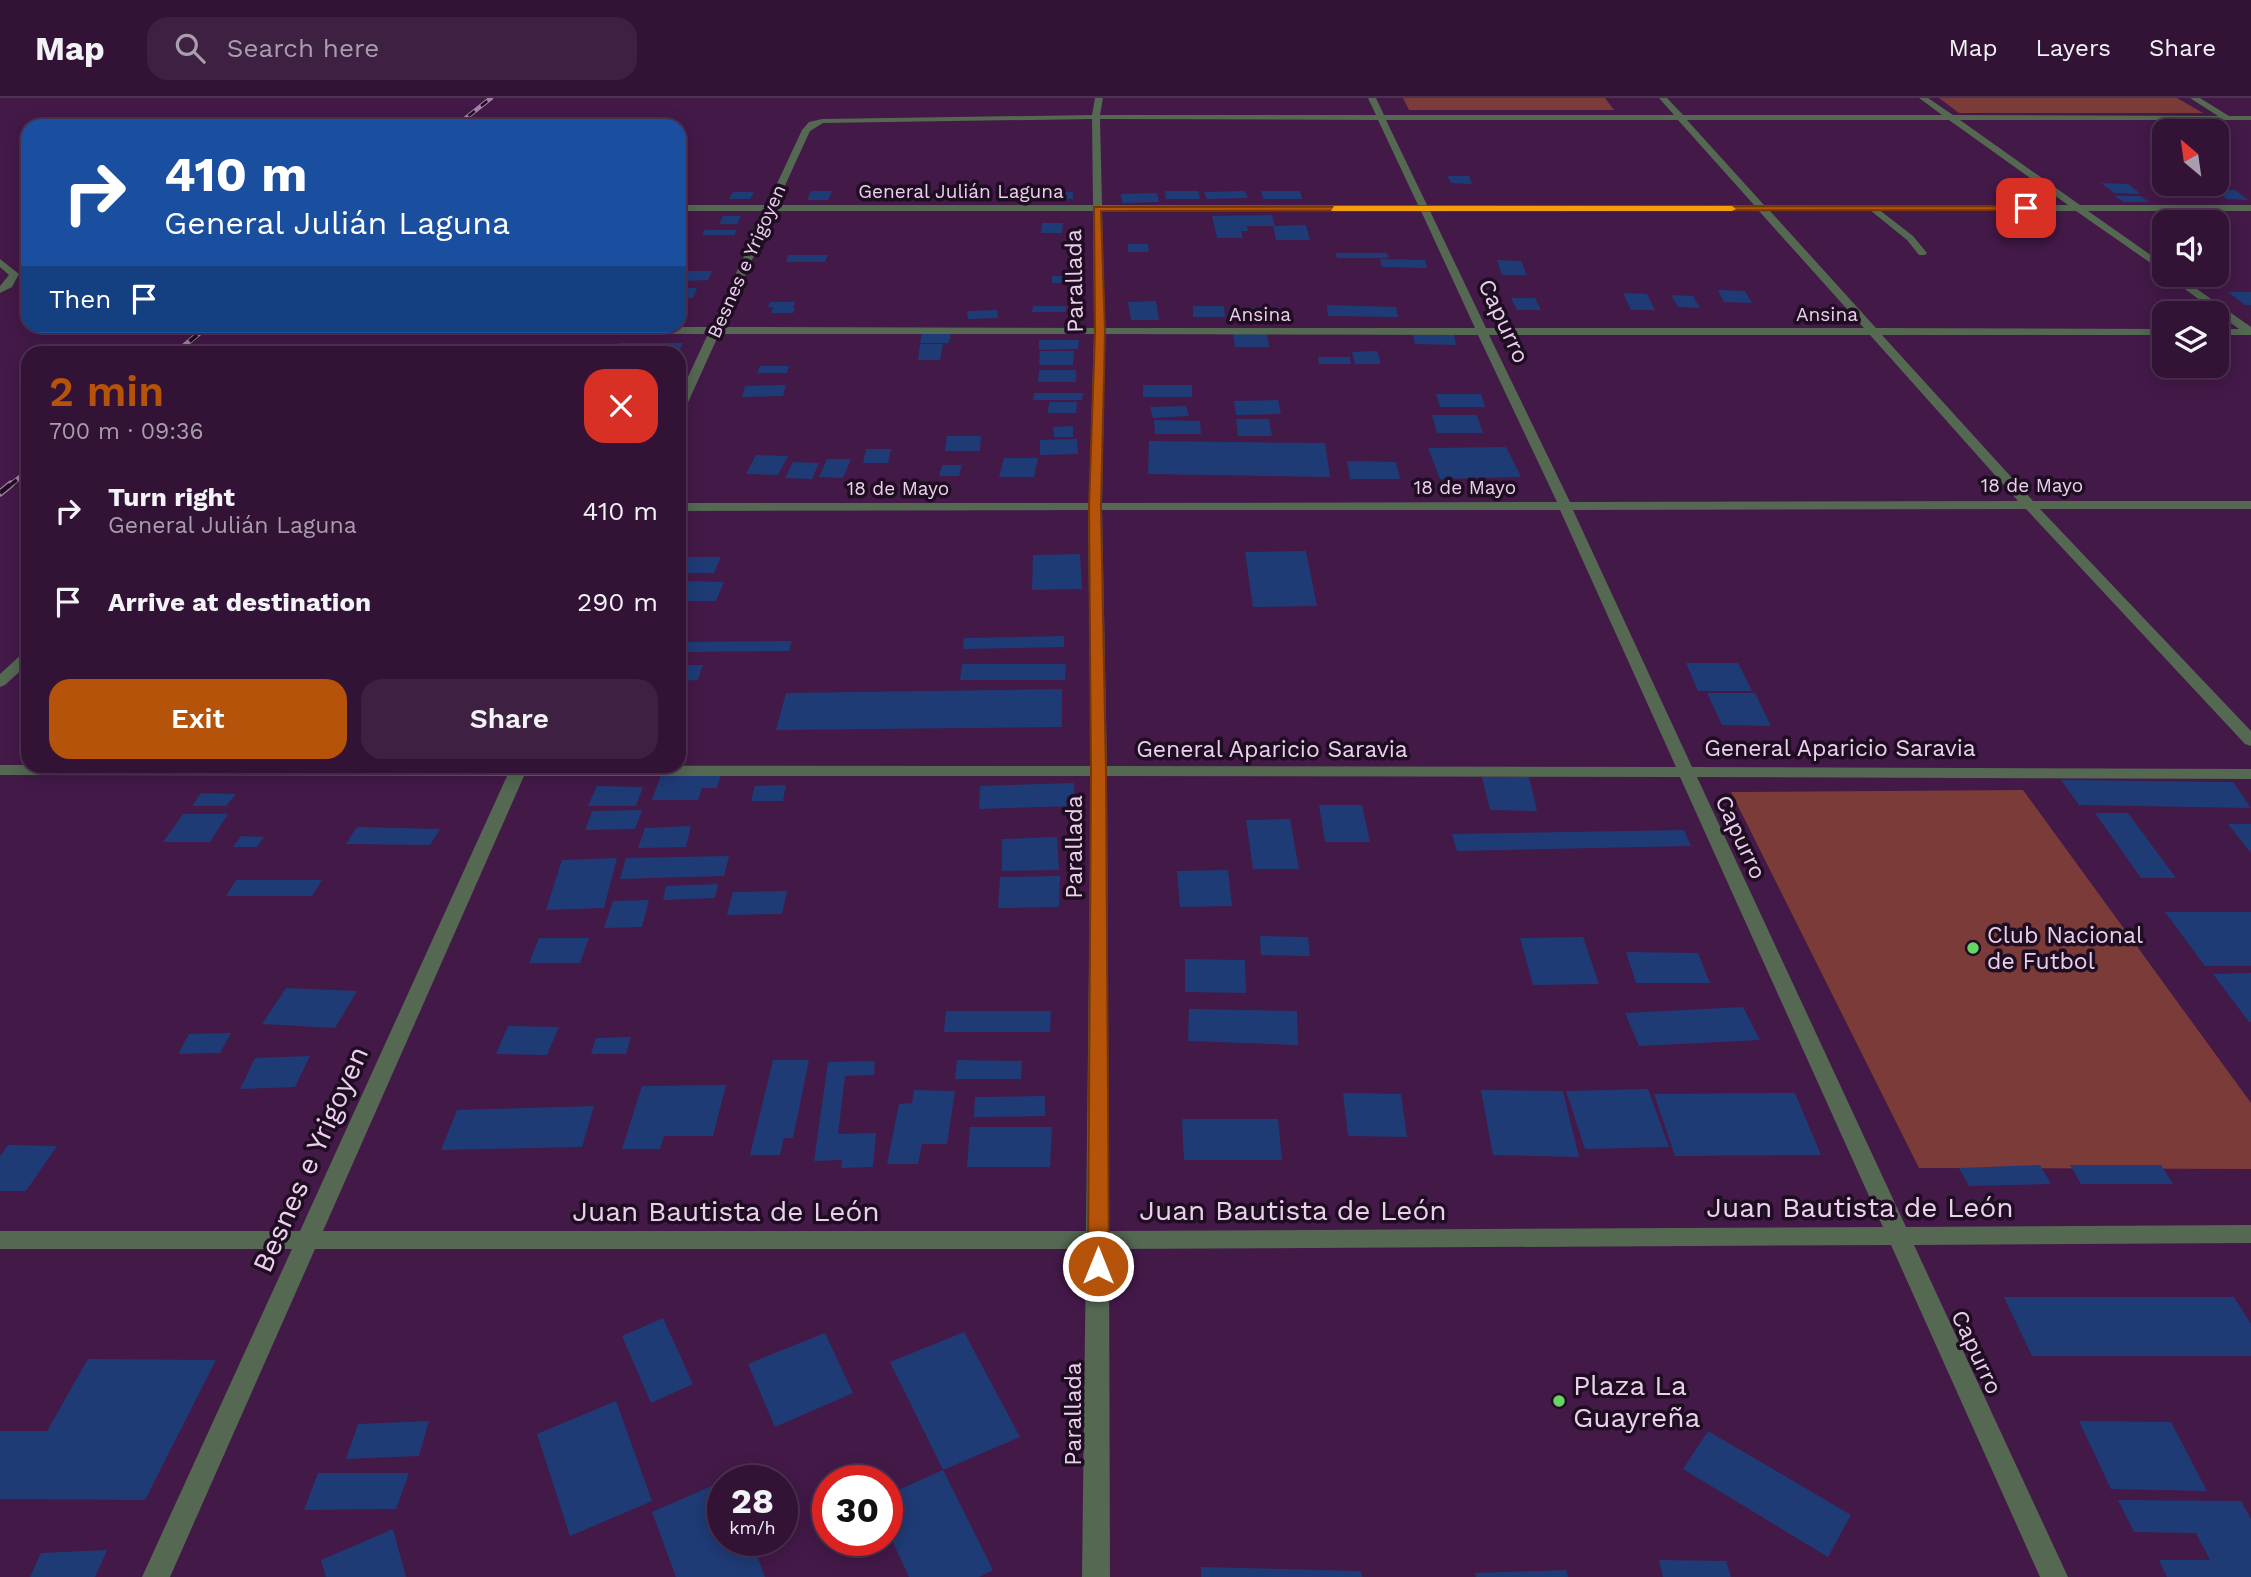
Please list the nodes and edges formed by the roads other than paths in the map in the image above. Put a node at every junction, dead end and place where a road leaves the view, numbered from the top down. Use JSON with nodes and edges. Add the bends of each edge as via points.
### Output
{"nodes":[{"id":1,"x":1100,"y":98,"type":"edge"},
{"id":2,"x":1372,"y":98,"type":"edge"},
{"id":3,"x":1663,"y":98,"type":"edge"},
{"id":4,"x":1923,"y":98,"type":"edge"},
{"id":5,"x":2193,"y":98,"type":"edge"},
{"id":6,"x":1680,"y":116,"type":"junction"},
{"id":7,"x":1096,"y":117,"type":"junction"},
{"id":8,"x":1381,"y":118,"type":"junction"},
{"id":9,"x":1950,"y":118,"type":"junction"},
{"id":10,"x":2229,"y":118,"type":"junction"},
{"id":11,"x":2251,"y":118,"type":"edge"},
{"id":12,"x":2251,"y":130,"type":"edge"},
{"id":13,"x":686,"y":208,"type":"edge"},
{"id":14,"x":1873,"y":208,"type":"junction"},
{"id":15,"x":2077,"y":208,"type":"junction"},
{"id":16,"x":2251,"y":208,"type":"edge"},
{"id":17,"x":768,"y":209,"type":"junction"},
{"id":18,"x":1097,"y":209,"type":"junction"},
{"id":19,"x":1424,"y":209,"type":"junction"},
{"id":20,"x":1760,"y":209,"type":"junction"},
{"id":21,"x":1922,"y":253,"type":"dead end"},
{"id":22,"x":0,"y":262,"type":"edge"},
{"id":23,"x":2152,"y":262,"type":"edge"},
{"id":24,"x":2188,"y":287,"type":"edge"},
{"id":25,"x":0,"y":290,"type":"edge"},
{"id":26,"x":1481,"y":331,"type":"junction"},
{"id":27,"x":1871,"y":331,"type":"junction"},
{"id":28,"x":686,"y":332,"type":"edge"},
{"id":29,"x":713,"y":332,"type":"junction"},
{"id":30,"x":1100,"y":332,"type":"junction"},
{"id":31,"x":2152,"y":332,"type":"edge"},
{"id":32,"x":2229,"y":332,"type":"edge"},
{"id":33,"x":2251,"y":332,"type":"edge"},
{"id":34,"x":686,"y":393,"type":"edge"},
{"id":35,"x":2028,"y":504,"type":"junction"},
{"id":36,"x":2251,"y":505,"type":"edge"},
{"id":37,"x":1565,"y":506,"type":"junction"},
{"id":38,"x":686,"y":507,"type":"edge"},
{"id":39,"x":1095,"y":507,"type":"junction"},
{"id":40,"x":21,"y":662,"type":"edge"},
{"id":41,"x":0,"y":682,"type":"edge"},
{"id":42,"x":2251,"y":741,"type":"edge"},
{"id":43,"x":0,"y":770,"type":"edge"},
{"id":44,"x":21,"y":770,"type":"edge"},
{"id":45,"x":686,"y":770,"type":"edge"},
{"id":46,"x":1684,"y":770,"type":"junction"},
{"id":47,"x":1099,"y":772,"type":"junction"},
{"id":48,"x":517,"y":773,"type":"edge"},
{"id":49,"x":2251,"y":774,"type":"edge"},
{"id":50,"x":2251,"y":1234,"type":"edge"},
{"id":51,"x":1897,"y":1237,"type":"junction"},
{"id":52,"x":0,"y":1240,"type":"edge"},
{"id":53,"x":1098,"y":1240,"type":"junction"},
{"id":54,"x":306,"y":1242,"type":"junction"},
{"id":55,"x":156,"y":1577,"type":"edge"},
{"id":56,"x":1096,"y":1577,"type":"edge"},
{"id":57,"x":2054,"y":1577,"type":"edge"}],
"edges":[{"from":1,"to":7,"type":"street","name":"Parallada"},
{"from":2,"to":8,"type":"street","name":"Capurro"},
{"from":3,"to":6,"type":"street"},
{"from":4,"to":9,"type":"street"},
{"from":5,"to":10,"type":"street"},
{"from":6,"to":8,"type":"street"},
{"from":6,"to":9,"type":"street"},
{"from":6,"to":20,"type":"street"},
{"from":7,"to":8,"type":"street"},
{"from":7,"to":17,"type":"street","name":"Besnes e Yrigoyen","via":[[822,121],[806,130]]},
{"from":7,"to":18,"type":"street","name":"Parallada"},
{"from":8,"to":19,"type":"street","name":"Capurro"},
{"from":9,"to":10,"type":"street"},
{"from":9,"to":15,"type":"street"},
{"from":10,"to":11,"type":"street"},
{"from":10,"to":12,"type":"street"},
{"from":13,"to":17,"type":"street","name":"General Julián Laguna"},
{"from":14,"to":15,"type":"street","name":"General Julián Laguna"},
{"from":14,"to":20,"type":"street","name":"General Julián Laguna"},
{"from":14,"to":21,"type":"street"},
{"from":15,"to":16,"type":"street","name":"General Julián Laguna"},
{"from":15,"to":23,"type":"street"},
{"from":17,"to":18,"type":"street","name":"General Julián Laguna"},
{"from":17,"to":29,"type":"street","name":"Besnes e Yrigoyen"},
{"from":18,"to":19,"type":"street","name":"General Julián Laguna"},
{"from":18,"to":30,"type":"street","name":"Parallada"},
{"from":19,"to":20,"type":"street","name":"General Julián Laguna"},
{"from":19,"to":26,"type":"street","name":"Capurro"},
{"from":20,"to":27,"type":"street"},
{"from":22,"to":25,"type":"street","via":[[14,274]]},
{"from":24,"to":33,"type":"street"},
{"from":26,"to":27,"type":"street","name":"Ansina"},
{"from":26,"to":30,"type":"street","name":"Ansina"},
{"from":26,"to":37,"type":"street","name":"Capurro"},
{"from":27,"to":31,"type":"street","name":"Ansina"},
{"from":27,"to":35,"type":"street"},
{"from":28,"to":29,"type":"street","name":"Ansina"},
{"from":29,"to":30,"type":"street","name":"Ansina"},
{"from":29,"to":34,"type":"street","name":"Besnes e Yrigoyen"},
{"from":30,"to":39,"type":"street","name":"Parallada"},
{"from":32,"to":33,"type":"street"},
{"from":35,"to":36,"type":"street","name":"18 de Mayo"},
{"from":35,"to":37,"type":"street","name":"18 de Mayo"},
{"from":35,"to":42,"type":"street"},
{"from":37,"to":39,"type":"street","name":"18 de Mayo"},
{"from":37,"to":46,"type":"street","name":"Capurro"},
{"from":38,"to":39,"type":"street","name":"18 de Mayo"},
{"from":39,"to":47,"type":"street","name":"Parallada"},
{"from":40,"to":41,"type":"street"},
{"from":43,"to":44,"type":"street","name":"General Aparicio Saravia"},
{"from":45,"to":47,"type":"street","name":"General Aparicio Saravia"},
{"from":46,"to":47,"type":"street","name":"General Aparicio Saravia"},
{"from":46,"to":49,"type":"street","name":"General Aparicio Saravia"},
{"from":46,"to":51,"type":"street","name":"Capurro"},
{"from":47,"to":53,"type":"street","name":"Parallada"},
{"from":48,"to":54,"type":"street","name":"Besnes e Yrigoyen"},
{"from":50,"to":51,"type":"street","name":"Juan Bautista de León"},
{"from":51,"to":53,"type":"street","name":"Juan Bautista de León"},
{"from":51,"to":57,"type":"street","name":"Capurro"},
{"from":52,"to":54,"type":"street","name":"Juan Bautista de León"},
{"from":53,"to":54,"type":"street","name":"Juan Bautista de León"},
{"from":53,"to":56,"type":"street","name":"Parallada"},
{"from":54,"to":55,"type":"street","name":"Besnes e Yrigoyen"}]}
